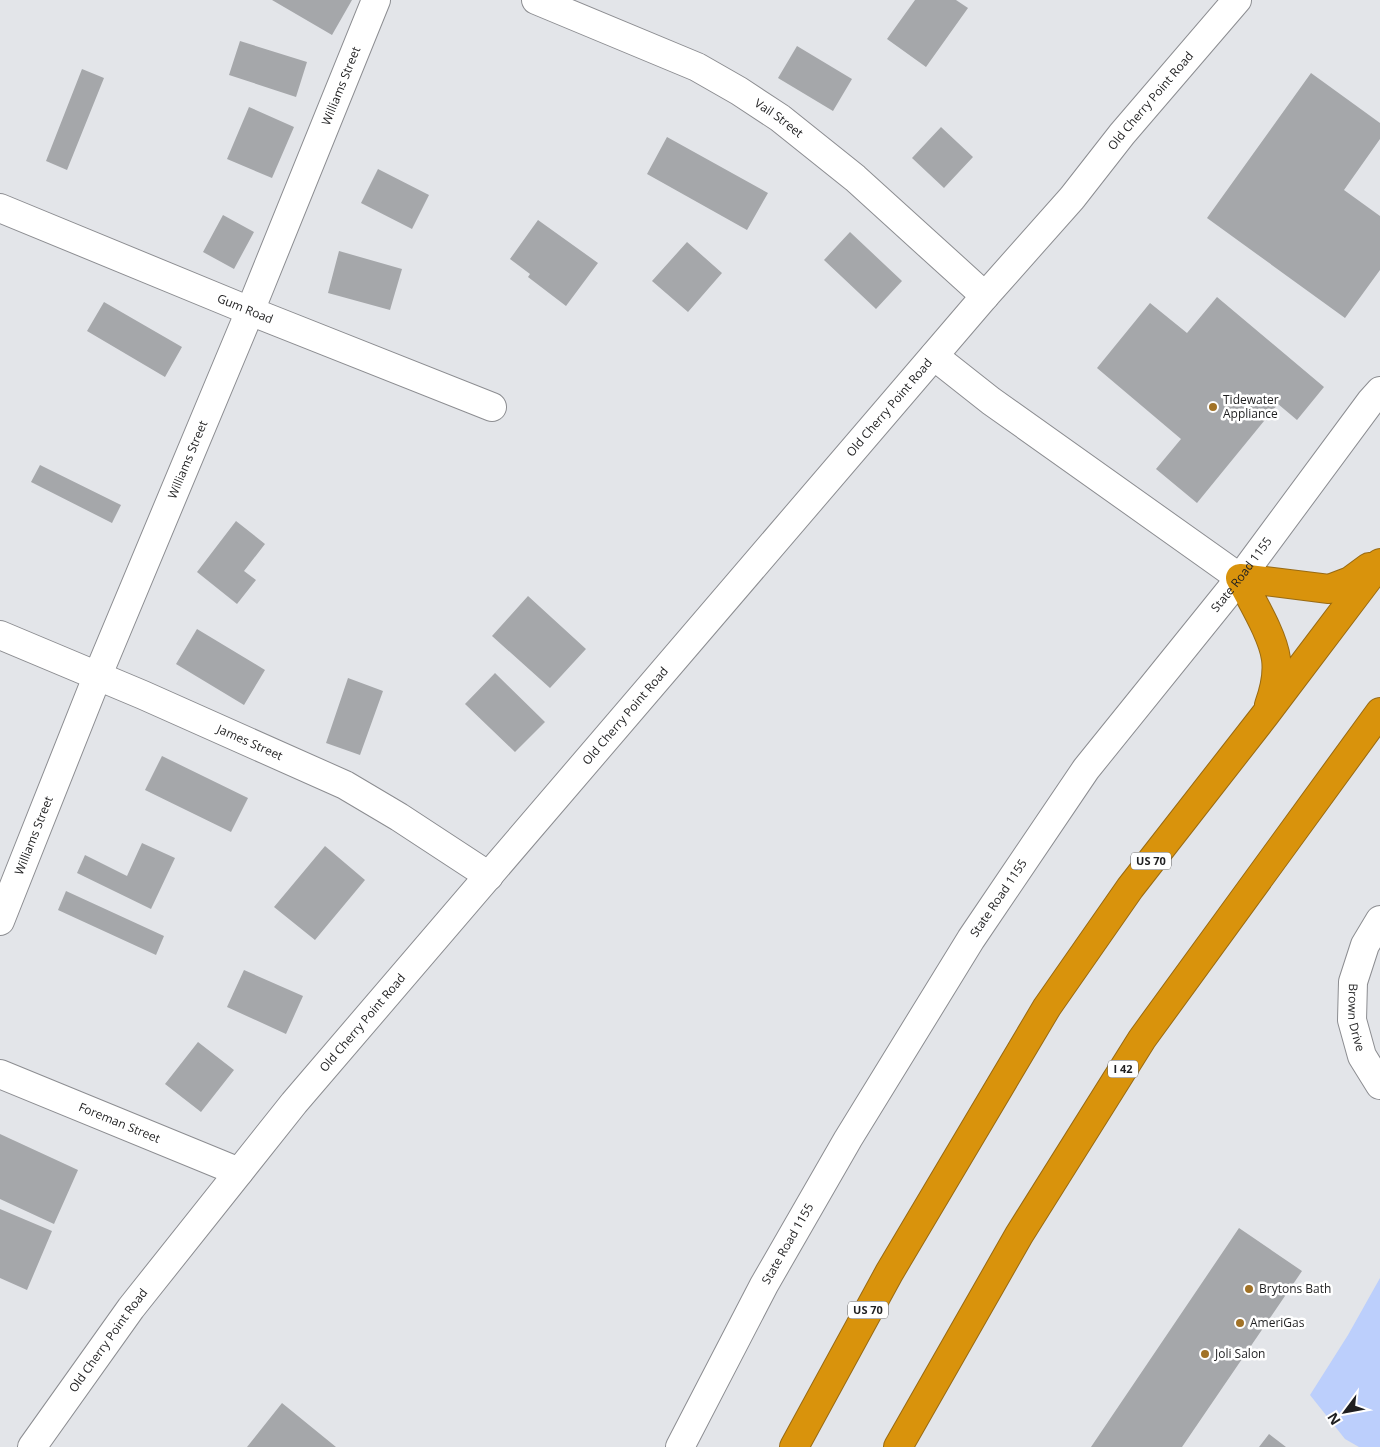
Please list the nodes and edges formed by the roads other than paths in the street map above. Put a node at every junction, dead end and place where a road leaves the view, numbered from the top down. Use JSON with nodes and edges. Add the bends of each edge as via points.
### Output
{"nodes":[{"id":1,"x":376,"y":0,"type":"edge"},
{"id":2,"x":536,"y":0,"type":"edge"},
{"id":3,"x":1237,"y":0,"type":"edge"},
{"id":4,"x":0,"y":208,"type":"edge"},
{"id":5,"x":985,"y":296,"type":"junction"},
{"id":6,"x":250,"y":310,"type":"junction"},
{"id":7,"x":934,"y":356,"type":"junction"},
{"id":8,"x":1380,"y":390,"type":"edge"},
{"id":9,"x":492,"y":407,"type":"dead end"},
{"id":10,"x":1380,"y":558,"type":"edge"},
{"id":11,"x":1380,"y":563,"type":"edge"},
{"id":12,"x":1240,"y":578,"type":"junction"},
{"id":13,"x":0,"y":634,"type":"edge"},
{"id":14,"x":97,"y":677,"type":"junction"},
{"id":15,"x":1380,"y":712,"type":"edge"},
{"id":16,"x":1265,"y":715,"type":"junction"},
{"id":17,"x":1380,"y":740,"type":"edge"},
{"id":18,"x":1345,"y":759,"type":"junction"},
{"id":19,"x":489,"y":876,"type":"junction"},
{"id":20,"x":1380,"y":920,"type":"edge"},
{"id":21,"x":0,"y":921,"type":"edge"},
{"id":22,"x":0,"y":1074,"type":"edge"},
{"id":23,"x":1380,"y":1085,"type":"edge"},
{"id":24,"x":239,"y":1172,"type":"junction"},
{"id":25,"x":32,"y":1447,"type":"edge"},
{"id":26,"x":680,"y":1447,"type":"edge"},
{"id":27,"x":794,"y":1447,"type":"edge"},
{"id":28,"x":898,"y":1447,"type":"edge"}],
"edges":[{"from":1,"to":6,"type":"street","name":"Williams Street"},
{"from":2,"to":5,"type":"street","name":"Vail Street","via":[[696,67],[739,90],[855,178]]},
{"from":3,"to":5,"type":"street","name":"Old Cherry Point Road","via":[[1122,134],[1072,198]]},
{"from":4,"to":6,"type":"street","name":"Gum Road"},
{"from":5,"to":7,"type":"street","name":"Old Cherry Point Road"},
{"from":6,"to":9,"type":"street","name":"Gum Road"},
{"from":6,"to":14,"type":"street","name":"Williams Street"},
{"from":7,"to":12,"type":"street","via":[[991,401]]},
{"from":7,"to":19,"type":"street","name":"Old Cherry Point Road"},
{"from":8,"to":12,"type":"street","name":"State Road 1155"},
{"from":10,"to":12,"type":"highway","via":[[1350,581],[1329,589]]},
{"from":11,"to":16,"type":"highway","number":"US 70"},
{"from":12,"to":16,"type":"highway","via":[[1272,641],[1276,660],[1276,679]]},
{"from":12,"to":26,"type":"street","name":"State Road 1155","via":[[1086,769],[971,939],[848,1139],[764,1285]]},
{"from":13,"to":14,"type":"street","name":"James Street"},
{"from":14,"to":19,"type":"street","name":"James Street","via":[[345,785]]},
{"from":14,"to":21,"type":"street","name":"Williams Street"},
{"from":15,"to":18,"type":"highway","number":"I 42"},
{"from":16,"to":27,"type":"highway","number":"US 70","via":[[1130,888],[1047,1007],[893,1265]]},
{"from":17,"to":18,"type":"highway"},
{"from":18,"to":28,"type":"highway","number":"I 42","via":[[1142,1039],[1019,1235]]},
{"from":19,"to":24,"type":"street","name":"Old Cherry Point Road","via":[[294,1103]]},
{"from":20,"to":23,"type":"street","name":"Brown Drive","via":[[1365,945],[1353,982],[1352,1020],[1362,1056]]},
{"from":22,"to":24,"type":"street","name":"Foreman Street"},
{"from":24,"to":25,"type":"street","name":"Old Cherry Point Road","via":[[131,1308]]}]}
